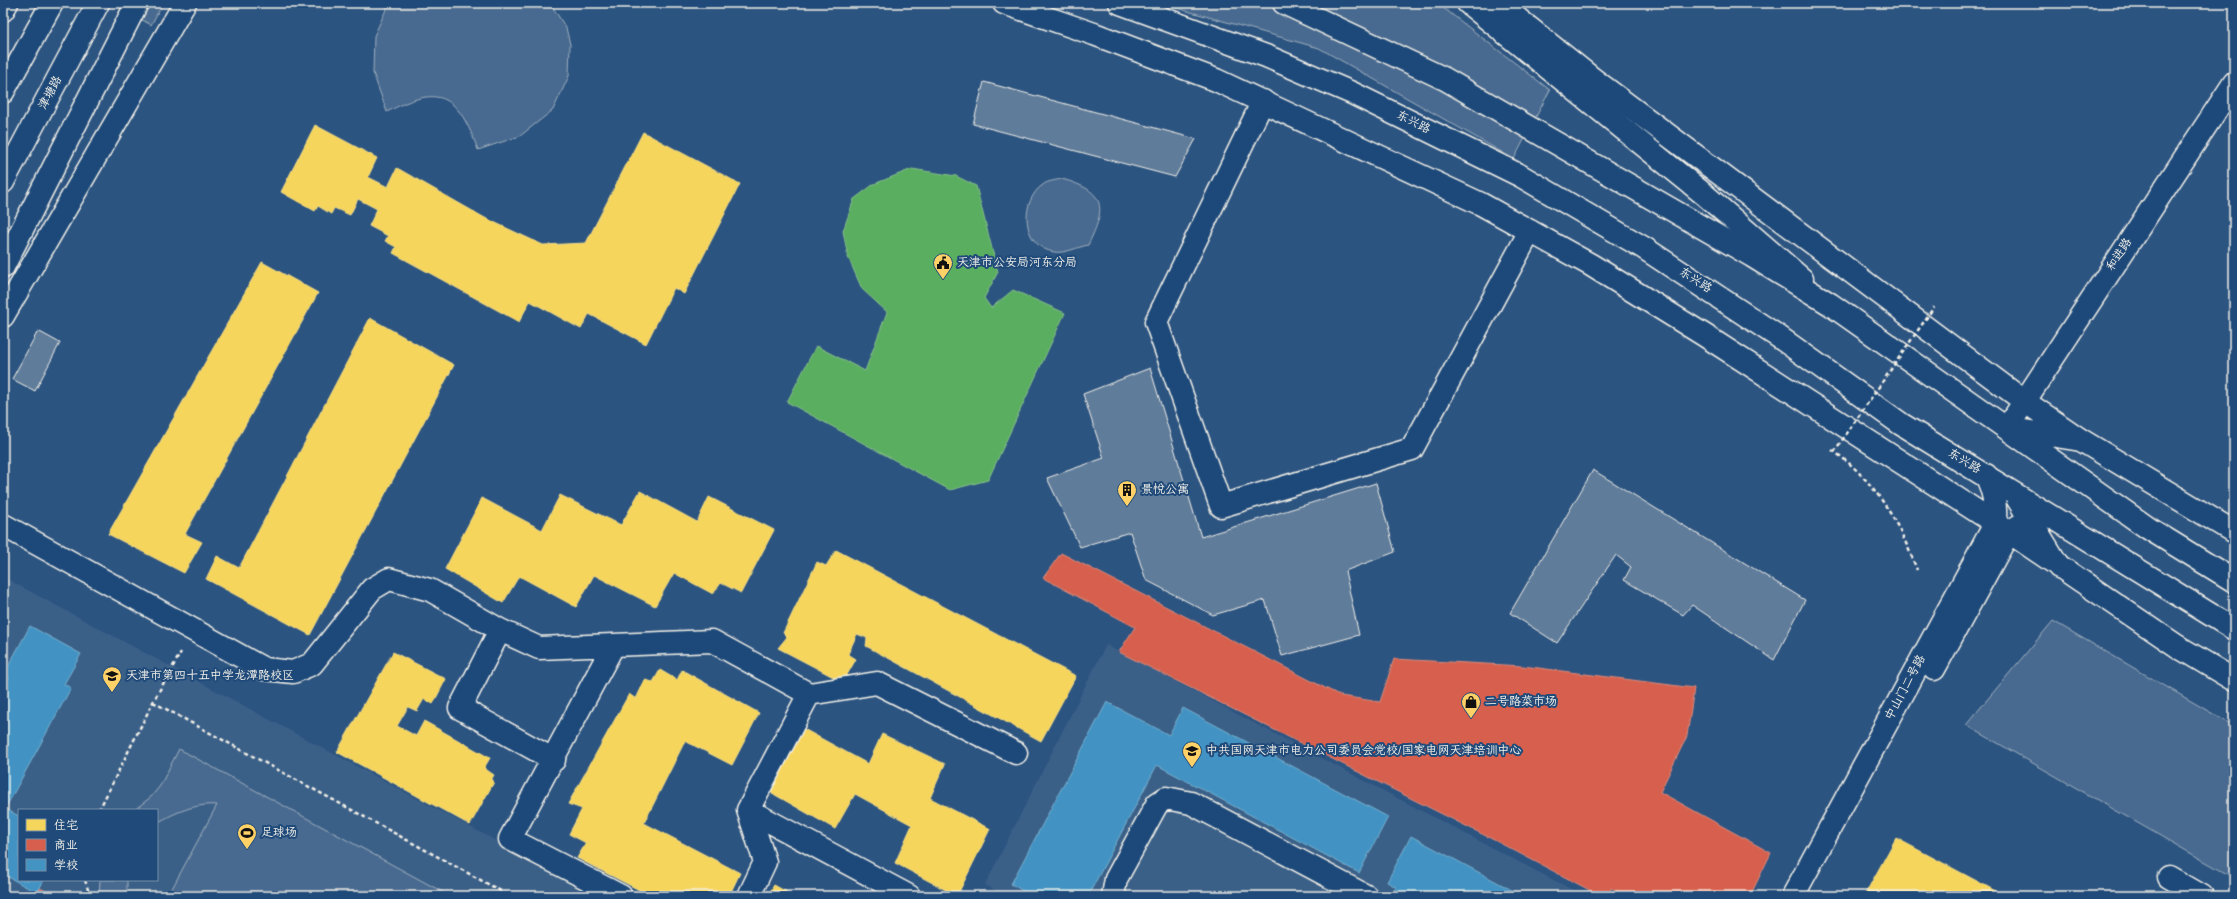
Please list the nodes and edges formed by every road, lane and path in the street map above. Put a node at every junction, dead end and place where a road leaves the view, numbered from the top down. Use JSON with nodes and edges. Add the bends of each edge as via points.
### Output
{"nodes":[{"id":1,"x":7,"y":3,"type":"edge"},
{"id":2,"x":52,"y":3,"type":"edge"},
{"id":3,"x":98,"y":3,"type":"edge"},
{"id":4,"x":137,"y":3,"type":"edge"},
{"id":5,"x":185,"y":3,"type":"edge"},
{"id":6,"x":1004,"y":3,"type":"edge"},
{"id":7,"x":1120,"y":3,"type":"edge"},
{"id":8,"x":1284,"y":3,"type":"edge"},
{"id":9,"x":1468,"y":3,"type":"edge"},
{"id":10,"x":1498,"y":3,"type":"edge"},
{"id":11,"x":3,"y":10,"type":"edge"},
{"id":12,"x":2234,"y":83,"type":"edge"},
{"id":13,"x":3,"y":92,"type":"edge"},
{"id":14,"x":1263,"y":101,"type":"junction"},
{"id":15,"x":3,"y":182,"type":"edge"},
{"id":16,"x":1530,"y":231,"type":"junction"},
{"id":17,"x":3,"y":266,"type":"edge"},
{"id":18,"x":1830,"y":304,"type":"junction"},
{"id":19,"x":1934,"y":307,"type":"dead end"},
{"id":20,"x":3,"y":316,"type":"edge"},
{"id":21,"x":2024,"y":400,"type":"junction"},
{"id":22,"x":2007,"y":428,"type":"junction"},
{"id":23,"x":2081,"y":440,"type":"junction"},
{"id":24,"x":1986,"y":475,"type":"junction"},
{"id":25,"x":2016,"y":496,"type":"junction"},
{"id":26,"x":2032,"y":522,"type":"junction"},
{"id":27,"x":2061,"y":523,"type":"junction"},
{"id":28,"x":3,"y":524,"type":"edge"},
{"id":29,"x":2002,"y":528,"type":"junction"},
{"id":30,"x":2234,"y":532,"type":"edge"},
{"id":31,"x":2059,"y":567,"type":"junction"},
{"id":32,"x":1917,"y":570,"type":"dead end"},
{"id":33,"x":2234,"y":581,"type":"edge"},
{"id":34,"x":2234,"y":629,"type":"edge"},
{"id":35,"x":194,"y":630,"type":"junction"},
{"id":36,"x":500,"y":630,"type":"junction"},
{"id":37,"x":613,"y":646,"type":"junction"},
{"id":38,"x":2234,"y":680,"type":"edge"},
{"id":39,"x":809,"y":694,"type":"junction"},
{"id":40,"x":153,"y":702,"type":"junction"},
{"id":41,"x":1016,"y":753,"type":"dead end"},
{"id":42,"x":554,"y":760,"type":"junction"},
{"id":43,"x":100,"y":809,"type":"edge"},
{"id":44,"x":748,"y":810,"type":"junction"},
{"id":45,"x":2169,"y":877,"type":"dead end"},
{"id":46,"x":85,"y":881,"type":"edge"},
{"id":47,"x":90,"y":896,"type":"edge"},
{"id":48,"x":510,"y":896,"type":"edge"},
{"id":49,"x":621,"y":896,"type":"edge"},
{"id":50,"x":749,"y":896,"type":"edge"},
{"id":51,"x":909,"y":896,"type":"edge"},
{"id":52,"x":1113,"y":896,"type":"edge"},
{"id":53,"x":1366,"y":896,"type":"edge"},
{"id":54,"x":1793,"y":896,"type":"edge"},
{"id":55,"x":1808,"y":896,"type":"edge"},
{"id":56,"x":2202,"y":896,"type":"edge"}],
"edges":[{"from":1,"to":11,"type":"main road"},
{"from":2,"to":13,"type":"main road"},
{"from":3,"to":15,"type":"main road","name":"津塘路"},
{"from":4,"to":17,"type":"main road"},
{"from":5,"to":20,"type":"main road"},
{"from":6,"to":14,"type":"main road","via":[[1216,80]]},
{"from":7,"to":24,"type":"main road","name":"东兴路","via":[[1266,56],[1337,87],[1521,176],[1644,248],[1779,337],[1901,424]]},
{"from":8,"to":18,"type":"main road","via":[[1445,80],[1752,256]]},
{"from":9,"to":18,"type":"main road","via":[[1705,195]]},
{"from":10,"to":21,"type":"main road","via":[[1599,84]]},
{"from":12,"to":21,"type":"main road","name":"和进路"},
{"from":14,"to":16,"type":"main road","via":[[1481,204]]},
{"from":14,"to":16,"type":"main road","via":[[1156,322],[1221,506],[1412,449]]},
{"from":16,"to":29,"type":"main road","via":[[1591,265],[1704,335]]},
{"from":18,"to":22,"type":"main road"},
{"from":19,"to":32,"type":"path","bridge":true,"via":[[1834,452],[1864,476],[1882,499],[1905,538]]},
{"from":21,"to":22,"type":"main road","name":"和进路"},
{"from":21,"to":23,"type":"main road"},
{"from":22,"to":23,"type":"main road"},
{"from":22,"to":33,"type":"main road","via":[[2148,528]]},
{"from":23,"to":30,"type":"main road"},
{"from":24,"to":25,"type":"main road","name":"东兴路"},
{"from":24,"to":29,"type":"main road","name":"中山门二号路","via":[[1993,490]]},
{"from":25,"to":26,"type":"main road"},
{"from":25,"to":27,"type":"main road","name":"东兴路"},
{"from":26,"to":27,"type":"main road"},
{"from":26,"to":29,"type":"main road"},
{"from":26,"to":31,"type":"main road"},
{"from":27,"to":34,"type":"main road","name":"东兴路"},
{"from":28,"to":35,"type":"main road"},
{"from":29,"to":31,"type":"main road"},
{"from":29,"to":54,"type":"main road","name":"中山门二号路"},
{"from":29,"to":55,"type":"main road","name":"中山门二号路"},
{"from":31,"to":38,"type":"main road","via":[[2177,646]]},
{"from":35,"to":36,"type":"main road","via":[[264,669],[293,672],[312,664],[372,589],[389,579],[430,590]]},
{"from":35,"to":40,"type":"path"},
{"from":36,"to":37,"type":"main road","via":[[540,648]]},
{"from":36,"to":42,"type":"main road","via":[[460,708]]},
{"from":37,"to":39,"type":"main road","via":[[712,640]]},
{"from":37,"to":42,"type":"main road"},
{"from":39,"to":41,"type":"main road","via":[[877,683]]},
{"from":39,"to":44,"type":"main road"},
{"from":40,"to":43,"type":"path"},
{"from":40,"to":48,"type":"path"},
{"from":42,"to":49,"type":"main road","via":[[510,839]]},
{"from":44,"to":50,"type":"main road","via":[[765,862]]},
{"from":44,"to":51,"type":"main road"},
{"from":45,"to":56,"type":"main road"},
{"from":46,"to":47,"type":"path"},
{"from":52,"to":53,"type":"main road","via":[[1116,879],[1153,810],[1166,798],[1192,803]]}]}
